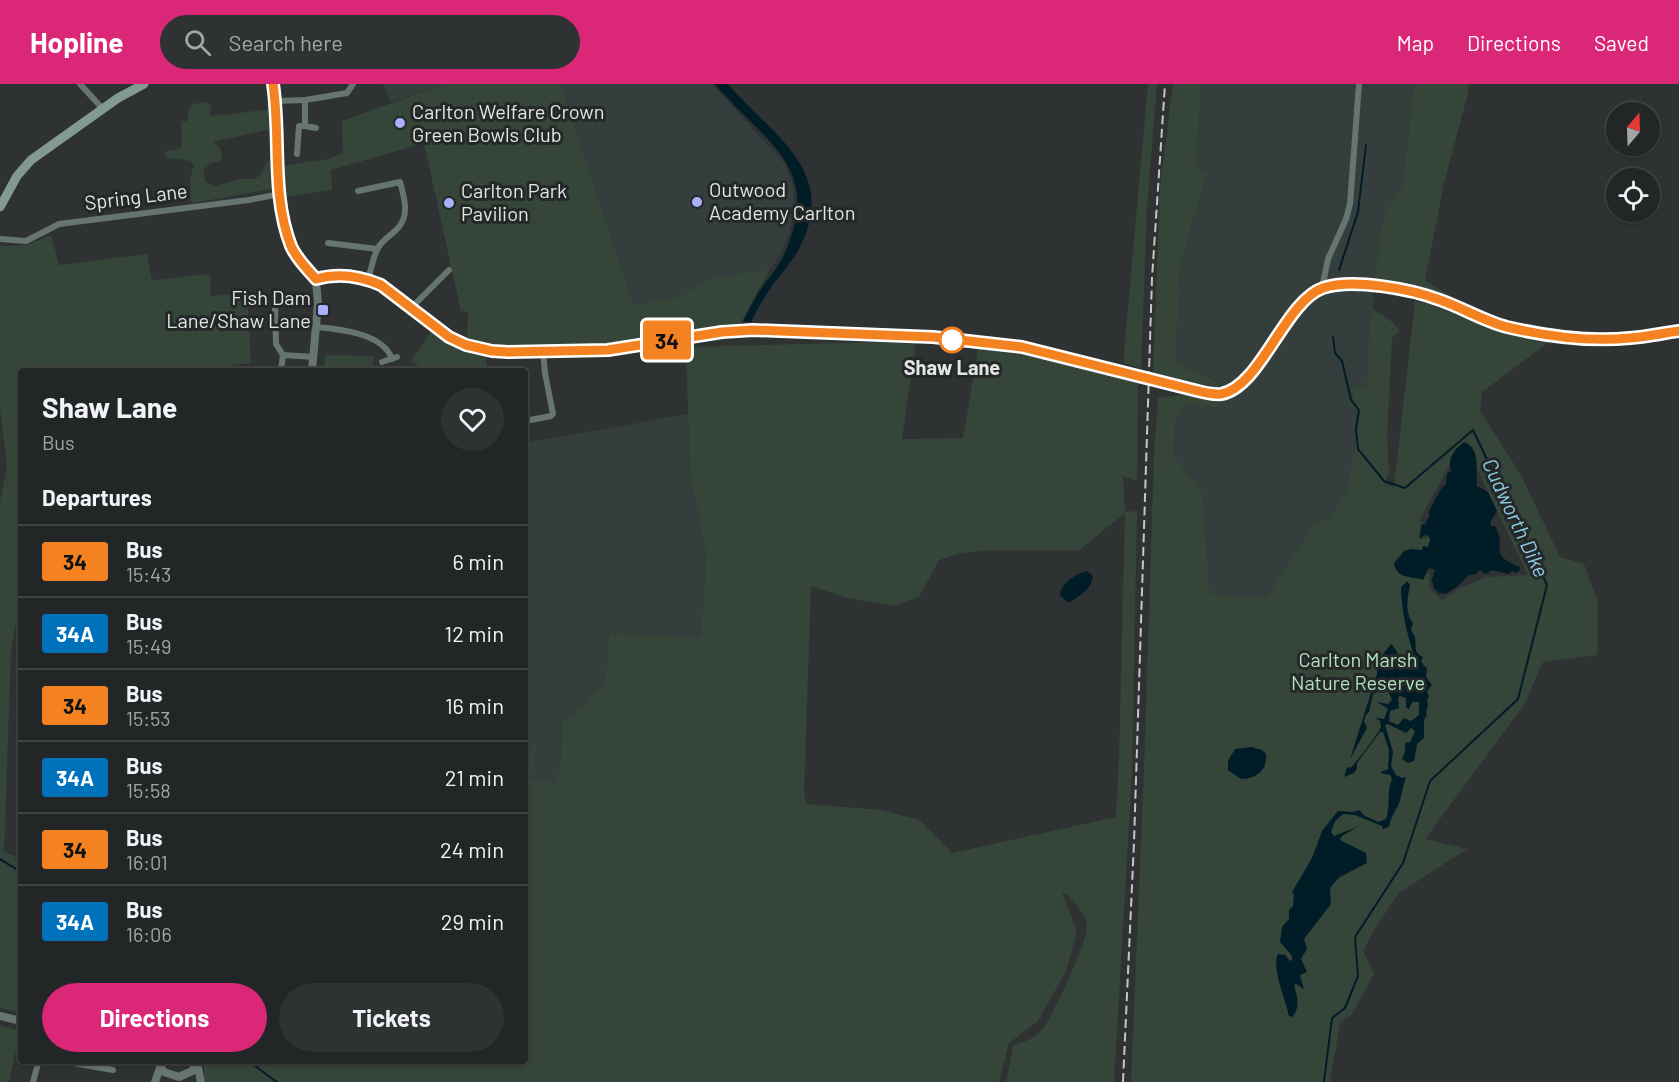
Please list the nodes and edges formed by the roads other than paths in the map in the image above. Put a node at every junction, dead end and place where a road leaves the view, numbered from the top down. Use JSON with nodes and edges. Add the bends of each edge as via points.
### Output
{"nodes":[{"id":1,"x":80,"y":84,"type":"edge"},
{"id":2,"x":144,"y":84,"type":"edge"},
{"id":3,"x":273,"y":84,"type":"edge"},
{"id":4,"x":353,"y":84,"type":"edge"},
{"id":5,"x":1359,"y":84,"type":"edge"},
{"id":6,"x":305,"y":100,"type":"junction"},
{"id":7,"x":276,"y":101,"type":"junction"},
{"id":8,"x":103,"y":109,"type":"junction"},
{"id":9,"x":305,"y":126,"type":"junction"},
{"id":10,"x":316,"y":128,"type":"dead end"},
{"id":11,"x":297,"y":154,"type":"dead end"},
{"id":12,"x":408,"y":180,"type":"dead end"},
{"id":13,"x":400,"y":182,"type":"junction"},
{"id":14,"x":358,"y":191,"type":"dead end"},
{"id":15,"x":280,"y":194,"type":"junction"},
{"id":16,"x":0,"y":207,"type":"edge"},
{"id":17,"x":0,"y":239,"type":"edge"},
{"id":18,"x":328,"y":243,"type":"dead end"},
{"id":19,"x":377,"y":249,"type":"junction"},
{"id":20,"x":449,"y":270,"type":"dead end"},
{"id":21,"x":316,"y":279,"type":"junction"},
{"id":22,"x":368,"y":280,"type":"junction"},
{"id":23,"x":1322,"y":288,"type":"junction"},
{"id":24,"x":275,"y":304,"type":"dead end"},
{"id":25,"x":412,"y":307,"type":"junction"},
{"id":26,"x":316,"y":327,"type":"junction"},
{"id":27,"x":1679,"y":330,"type":"edge"},
{"id":28,"x":543,"y":350,"type":"junction"},
{"id":29,"x":283,"y":355,"type":"junction"},
{"id":30,"x":314,"y":357,"type":"junction"},
{"id":31,"x":382,"y":362,"type":"dead end"},
{"id":32,"x":280,"y":368,"type":"edge"},
{"id":33,"x":312,"y":368,"type":"edge"},
{"id":34,"x":1138,"y":375,"type":"tunnel mouth"},
{"id":35,"x":1155,"y":380,"type":"tunnel mouth"},
{"id":36,"x":528,"y":420,"type":"edge"},
{"id":37,"x":0,"y":1016,"type":"edge"},
{"id":38,"x":18,"y":1020,"type":"edge"},
{"id":39,"x":38,"y":1064,"type":"edge"},
{"id":40,"x":83,"y":1064,"type":"edge"},
{"id":41,"x":158,"y":1064,"type":"edge"},
{"id":42,"x":196,"y":1064,"type":"edge"},
{"id":43,"x":197,"y":1064,"type":"edge"},
{"id":44,"x":110,"y":1068,"type":"dead end"},
{"id":45,"x":175,"y":1078,"type":"edge"},
{"id":46,"x":33,"y":1082,"type":"edge"},
{"id":47,"x":155,"y":1082,"type":"edge"},
{"id":48,"x":195,"y":1082,"type":"edge"},
{"id":49,"x":201,"y":1082,"type":"edge"}],
"edges":[{"from":1,"to":8,"type":"street"},
{"from":2,"to":8,"type":"main road"},
{"from":3,"to":7,"type":"street"},
{"from":4,"to":6,"type":"street","via":[[347,93]]},
{"from":5,"to":23,"type":"street","via":[[1350,204],[1328,259]]},
{"from":6,"to":7,"type":"street"},
{"from":6,"to":9,"type":"street"},
{"from":7,"to":15,"type":"street"},
{"from":8,"to":16,"type":"main road","via":[[31,160]]},
{"from":9,"to":10,"type":"street"},
{"from":9,"to":11,"type":"street","via":[[300,126]]},
{"from":12,"to":13,"type":"street"},
{"from":13,"to":14,"type":"street"},
{"from":13,"to":19,"type":"street","via":[[404,219]]},
{"from":15,"to":17,"type":"street","name":"Spring Lane","via":[[58,224],[26,241]]},
{"from":15,"to":21,"type":"street","via":[[291,247]]},
{"from":18,"to":19,"type":"street"},
{"from":19,"to":22,"type":"street"},
{"from":20,"to":25,"type":"street"},
{"from":21,"to":22,"type":"street","via":[[327,276]]},
{"from":21,"to":26,"type":"street"},
{"from":22,"to":25,"type":"street"},
{"from":23,"to":27,"type":"street","via":[[1385,287],[1440,300],[1506,326],[1572,336],[1629,338]]},
{"from":23,"to":35,"type":"street","via":[[1302,304],[1249,376],[1235,388],[1221,394],[1209,393]]},
{"from":24,"to":29,"type":"street","via":[[276,344]]},
{"from":25,"to":28,"type":"street","via":[[440,331],[466,345],[508,352]]},
{"from":26,"to":30,"type":"street"},
{"from":26,"to":31,"type":"street","via":[[348,330],[383,345],[394,358]]},
{"from":28,"to":34,"type":"street","via":[[608,350],[722,332],[814,332],[933,337],[1022,347]]},
{"from":28,"to":36,"type":"street","via":[[553,414]]},
{"from":29,"to":30,"type":"street"},
{"from":29,"to":32,"type":"street"},
{"from":30,"to":33,"type":"street"},
{"from":37,"to":38,"type":"street"},
{"from":39,"to":46,"type":"street"},
{"from":40,"to":44,"type":"street"},
{"from":41,"to":45,"type":"street"},
{"from":41,"to":47,"type":"street"},
{"from":42,"to":45,"type":"street","via":[[192,1071]]},
{"from":43,"to":49,"type":"street"},
{"from":45,"to":48,"type":"street"}]}
